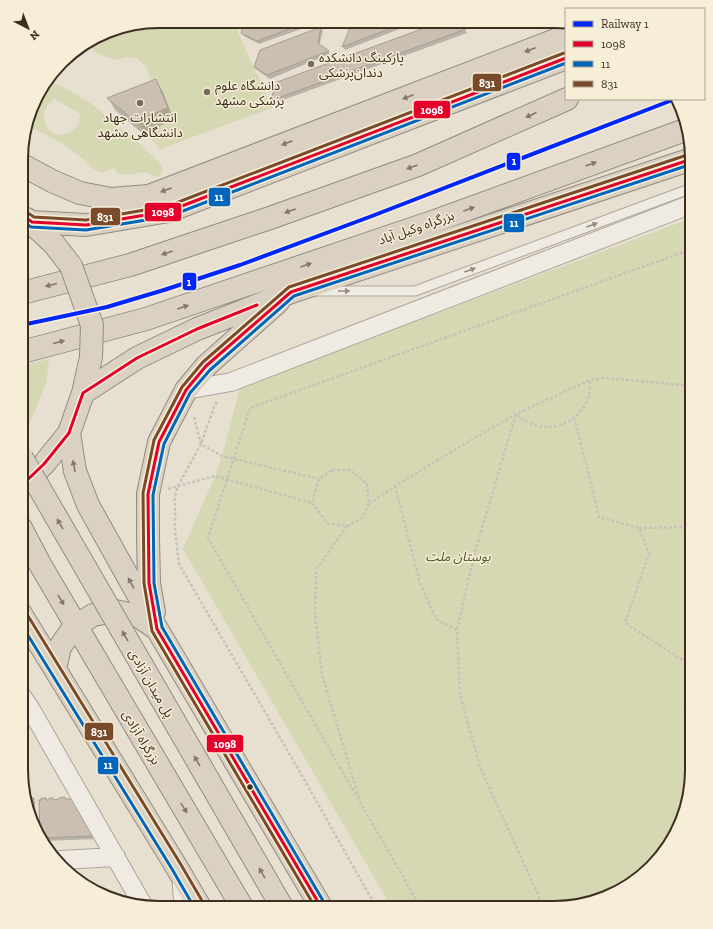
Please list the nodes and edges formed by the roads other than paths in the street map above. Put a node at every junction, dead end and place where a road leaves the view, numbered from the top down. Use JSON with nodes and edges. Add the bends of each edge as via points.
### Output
{"nodes":[{"id":1,"x":565,"y":36,"type":"edge"},
{"id":2,"x":565,"y":58,"type":"edge"},
{"id":3,"x":565,"y":100,"type":"edge"},
{"id":4,"x":682,"y":131,"type":"edge"},
{"id":5,"x":685,"y":161,"type":"edge"},
{"id":6,"x":28,"y":167,"type":"edge"},
{"id":7,"x":685,"y":191,"type":"edge"},
{"id":8,"x":685,"y":207,"type":"edge"},
{"id":9,"x":28,"y":219,"type":"edge"},
{"id":10,"x":28,"y":220,"type":"edge"},
{"id":11,"x":28,"y":291,"type":"edge"},
{"id":12,"x":291,"y":292,"type":"junction"},
{"id":13,"x":28,"y":350,"type":"edge"},
{"id":14,"x":186,"y":390,"type":"junction"},
{"id":15,"x":83,"y":393,"type":"junction"},
{"id":16,"x":69,"y":433,"type":"junction"},
{"id":17,"x":28,"y":468,"type":"edge"},
{"id":18,"x":28,"y":479,"type":"edge"},
{"id":19,"x":28,"y":540,"type":"edge"},
{"id":20,"x":28,"y":625,"type":"edge"},
{"id":21,"x":157,"y":629,"type":"junction"},
{"id":22,"x":28,"y":647,"type":"edge"},
{"id":23,"x":55,"y":669,"type":"junction"},
{"id":24,"x":28,"y":711,"type":"edge"},
{"id":25,"x":116,"y":857,"type":"junction"},
{"id":26,"x":65,"y":860,"type":"edge"},
{"id":27,"x":176,"y":866,"type":"junction"},
{"id":28,"x":140,"y":900,"type":"edge"},
{"id":29,"x":179,"y":901,"type":"edge"},
{"id":30,"x":196,"y":901,"type":"edge"},
{"id":31,"x":238,"y":901,"type":"edge"},
{"id":32,"x":279,"y":901,"type":"edge"},
{"id":33,"x":317,"y":901,"type":"edge"}],
"edges":[{"from":1,"to":6,"type":"highway","one_way":true,"via":[[149,196],[112,199],[80,193]]},
{"from":2,"to":9,"type":"highway","via":[[169,211],[86,225]]},
{"from":3,"to":11,"type":"highway","one_way":true,"via":[[418,164],[270,218],[130,265]]},
{"from":13,"to":4,"type":"highway","name":"بزرگراه وکیل آباد","one_way":true,"via":[[146,319],[435,222]]},
{"from":5,"to":12,"type":"highway","name":"بزرگراه وکیل آباد"},
{"from":12,"to":7,"type":"lane","one_way":true,"via":[[415,291]]},
{"from":8,"to":14,"type":"street","via":[[230,382]]},
{"from":10,"to":15,"type":"highway","bridge":true,"via":[[54,244],[71,266],[92,325],[91,357]]},
{"from":12,"to":14,"type":"highway","via":[[206,366]]},
{"from":12,"to":15,"type":"highway","name":"بزرگراه وکیل آباد","via":[[197,329],[137,358]]},
{"from":14,"to":21,"type":"highway","via":[[159,442],[148,494],[149,583]]},
{"from":15,"to":16,"type":"highway"},
{"from":16,"to":18,"type":"highway"},
{"from":21,"to":16,"type":"highway","one_way":true,"via":[[88,505],[75,471]]},
{"from":32,"to":17,"type":"highway","name":"پل میدان آزادی","one_way":true,"bridge":true},
{"from":19,"to":31,"type":"highway","name":"بزرگراه آزادی","one_way":true},
{"from":20,"to":23,"type":"highway"},
{"from":21,"to":23,"type":"highway","via":[[138,616],[115,611],[93,615],[73,628],[60,647]]},
{"from":21,"to":33,"type":"highway"},
{"from":22,"to":23,"type":"highway"},
{"from":23,"to":27,"type":"highway"},
{"from":24,"to":25,"type":"street"},
{"from":25,"to":26,"type":"street"},
{"from":25,"to":28,"type":"street"},
{"from":27,"to":29,"type":"lane"},
{"from":27,"to":30,"type":"highway"}]}
